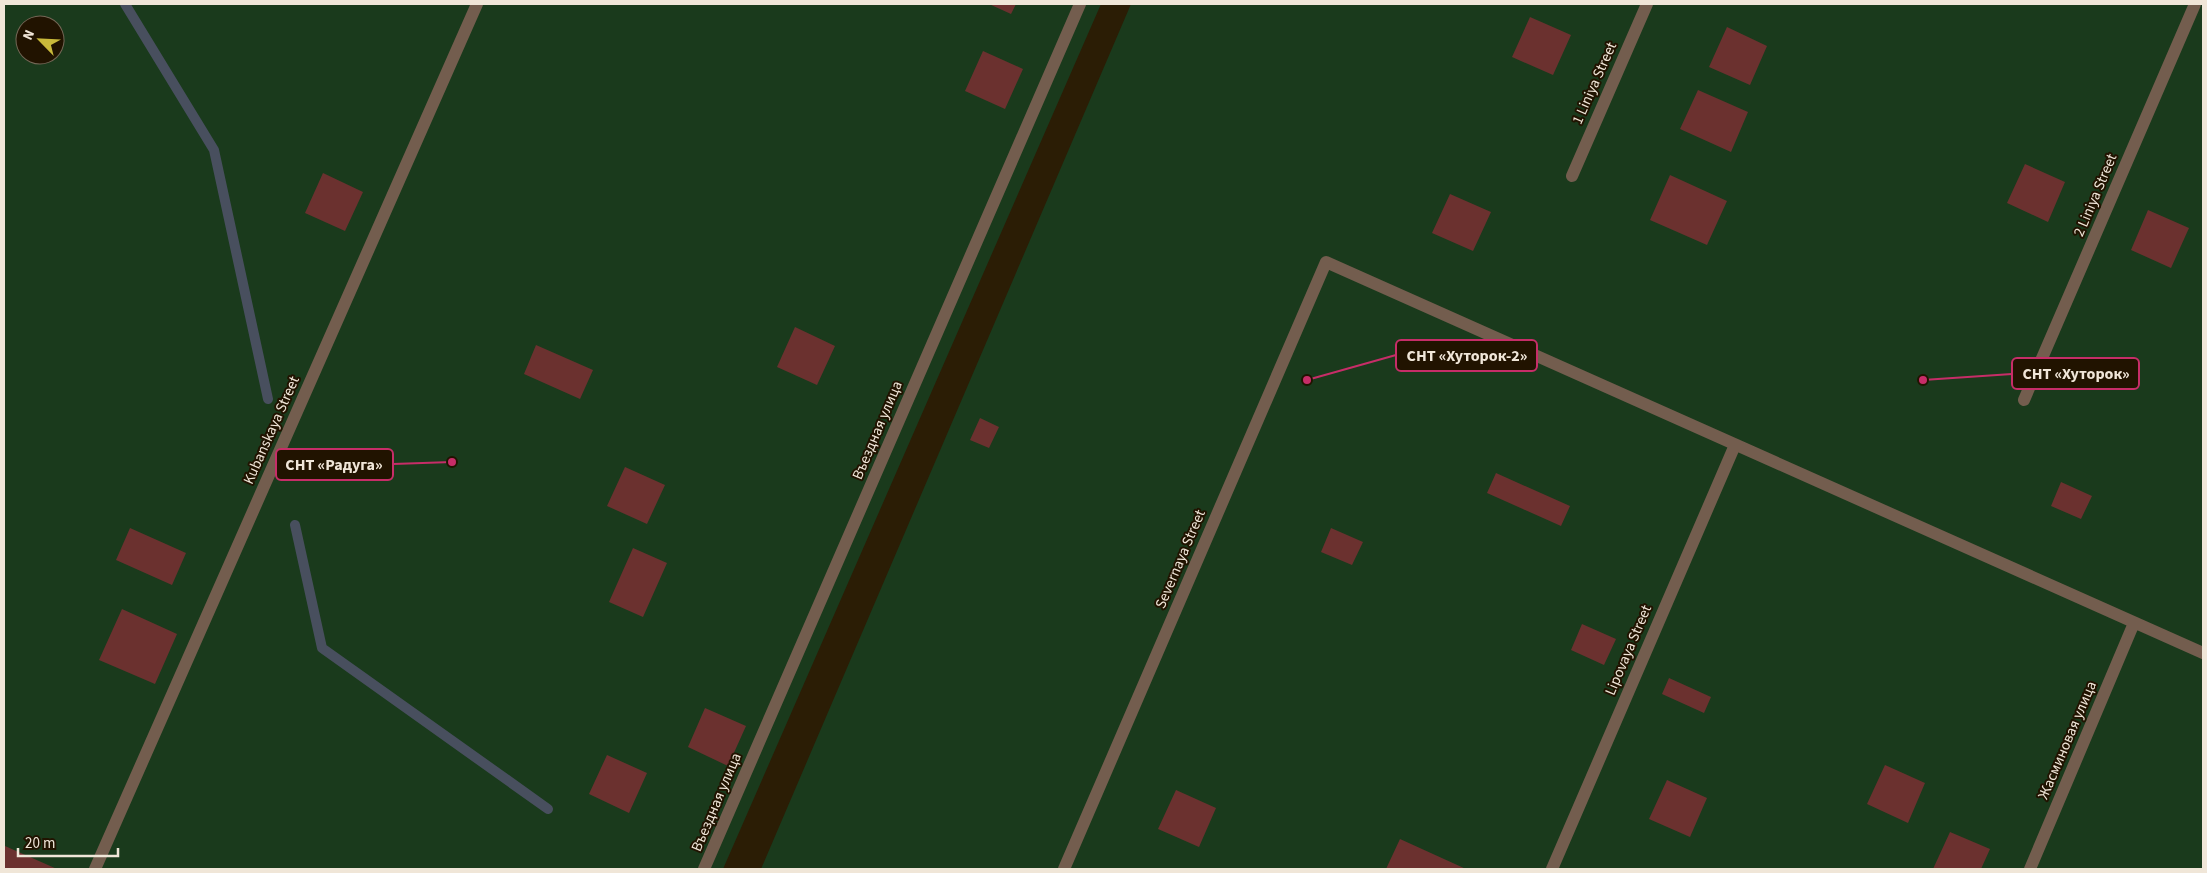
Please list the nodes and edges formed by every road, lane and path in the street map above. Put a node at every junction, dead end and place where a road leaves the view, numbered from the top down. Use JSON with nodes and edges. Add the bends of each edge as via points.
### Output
{"nodes":[{"id":1,"x":477,"y":4,"type":"edge"},
{"id":2,"x":1080,"y":4,"type":"edge"},
{"id":3,"x":1647,"y":4,"type":"edge"},
{"id":4,"x":2195,"y":4,"type":"edge"},
{"id":5,"x":1572,"y":176,"type":"dead end"},
{"id":6,"x":2024,"y":400,"type":"dead end"},
{"id":7,"x":1735,"y":445,"type":"junction"},
{"id":8,"x":2134,"y":623,"type":"junction"},
{"id":9,"x":2203,"y":653,"type":"edge"},
{"id":10,"x":95,"y":869,"type":"edge"},
{"id":11,"x":704,"y":869,"type":"edge"},
{"id":12,"x":1064,"y":869,"type":"edge"},
{"id":13,"x":1552,"y":869,"type":"edge"},
{"id":14,"x":2030,"y":869,"type":"edge"}],
"edges":[{"from":1,"to":10,"type":"street","name":"Kubanskaya Street"},
{"from":2,"to":11,"type":"street","name":"Въездная улица"},
{"from":3,"to":5,"type":"street","name":"1 Liniya Street"},
{"from":4,"to":6,"type":"street","name":"2 Liniya Street"},
{"from":7,"to":8,"type":"street"},
{"from":7,"to":12,"type":"street","name":"Severnaya Street","via":[[1326,262]]},
{"from":7,"to":13,"type":"street","name":"Lipovaya Street"},
{"from":8,"to":9,"type":"street"},
{"from":8,"to":14,"type":"street","name":"Жасминовая улица"}]}
